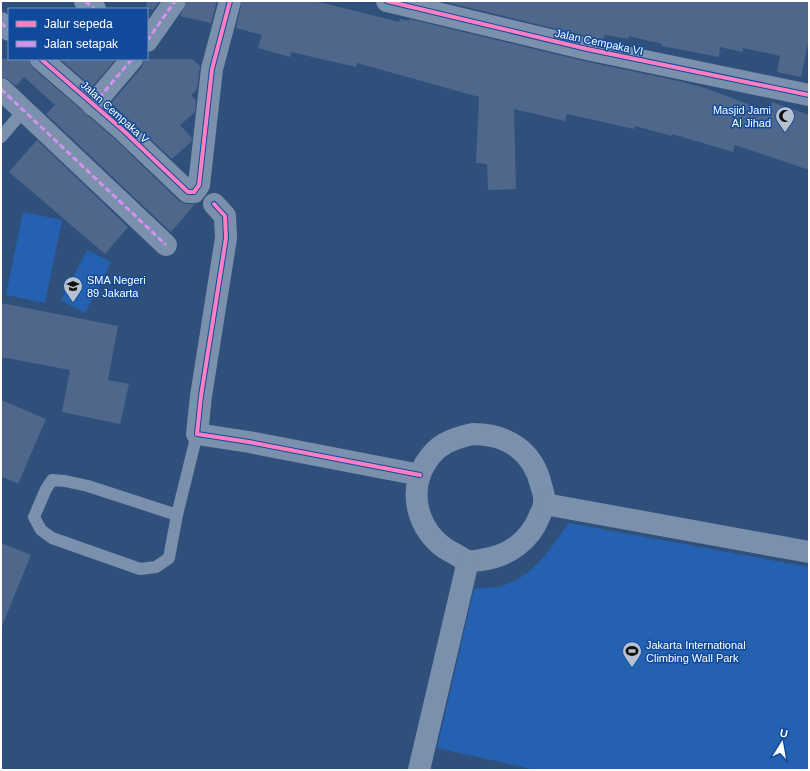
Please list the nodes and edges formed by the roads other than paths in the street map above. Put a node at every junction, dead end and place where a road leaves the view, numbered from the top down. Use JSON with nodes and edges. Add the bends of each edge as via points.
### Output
{"nodes":[{"id":1,"x":85,"y":1,"type":"edge"},
{"id":2,"x":175,"y":1,"type":"edge"},
{"id":3,"x":230,"y":1,"type":"edge"},
{"id":4,"x":387,"y":1,"type":"edge"},
{"id":5,"x":94,"y":8,"type":"edge"},
{"id":6,"x":148,"y":40,"type":"edge"},
{"id":7,"x":42,"y":60,"type":"edge"},
{"id":8,"x":131,"y":60,"type":"edge"},
{"id":9,"x":1,"y":88,"type":"edge"},
{"id":10,"x":809,"y":95,"type":"edge"},
{"id":11,"x":93,"y":104,"type":"junction"},
{"id":12,"x":24,"y":110,"type":"junction"},
{"id":13,"x":1,"y":137,"type":"edge"},
{"id":14,"x":214,"y":204,"type":"dead end"},
{"id":15,"x":166,"y":246,"type":"dead end"},
{"id":16,"x":197,"y":434,"type":"junction"},
{"id":17,"x":420,"y":475,"type":"junction"},
{"id":18,"x":544,"y":504,"type":"junction"},
{"id":19,"x":177,"y":514,"type":"junction"},
{"id":20,"x":809,"y":552,"type":"edge"},
{"id":21,"x":468,"y":561,"type":"junction"},
{"id":22,"x":419,"y":770,"type":"edge"}],
"edges":[{"from":1,"to":5,"type":"street"},
{"from":2,"to":6,"type":"street"},
{"from":3,"to":11,"type":"street","name":"Jalan Cempaka V","via":[[212,69],[199,185],[194,192],[188,192]]},
{"from":4,"to":10,"type":"street","name":"Jalan Cempaka VI","via":[[587,49]]},
{"from":7,"to":11,"type":"street","name":"Jalan Cempaka V"},
{"from":8,"to":11,"type":"street"},
{"from":9,"to":12,"type":"street"},
{"from":12,"to":13,"type":"lane"},
{"from":12,"to":15,"type":"street"},
{"from":14,"to":16,"type":"street","via":[[225,216],[226,238]]},
{"from":16,"to":17,"type":"street"},
{"from":16,"to":19,"type":"lane"},
{"from":17,"to":18,"type":"street","via":[[431,457],[446,443],[473,434],[501,437],[514,443],[534,464]]},
{"from":17,"to":21,"type":"street","via":[[416,503],[425,529],[445,549]]},
{"from":18,"to":20,"type":"street"},
{"from":18,"to":21,"type":"street","via":[[533,531],[512,550],[500,556]]},
{"from":19,"to":19,"type":"lane","via":[[88,486],[52,480],[34,517],[40,530],[52,538],[140,569],[156,567],[169,558]]},
{"from":21,"to":22,"type":"street"}]}
